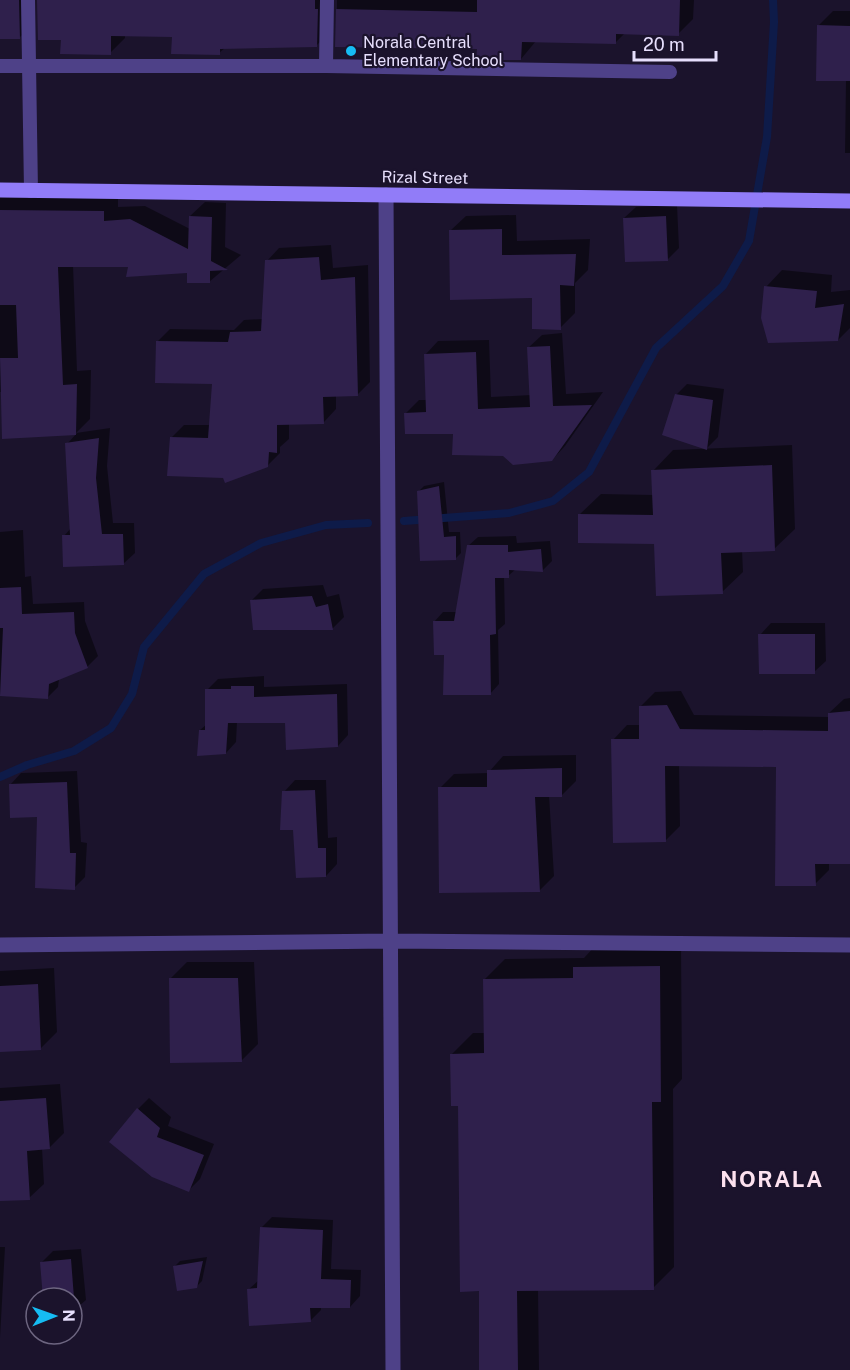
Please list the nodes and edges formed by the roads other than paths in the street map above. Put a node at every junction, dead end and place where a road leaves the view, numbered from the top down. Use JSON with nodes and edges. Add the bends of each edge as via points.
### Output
{"nodes":[{"id":1,"x":28,"y":0,"type":"edge"},
{"id":2,"x":327,"y":0,"type":"edge"},
{"id":3,"x":0,"y":66,"type":"edge"},
{"id":4,"x":326,"y":66,"type":"junction"},
{"id":5,"x":28,"y":67,"type":"junction"},
{"id":6,"x":670,"y":72,"type":"dead end"},
{"id":7,"x":0,"y":190,"type":"edge"},
{"id":8,"x":31,"y":191,"type":"junction"},
{"id":9,"x":386,"y":195,"type":"junction"},
{"id":10,"x":850,"y":201,"type":"edge"},
{"id":11,"x":391,"y":941,"type":"junction"},
{"id":12,"x":0,"y":945,"type":"edge"},
{"id":13,"x":850,"y":945,"type":"edge"},
{"id":14,"x":393,"y":1370,"type":"edge"}],
"edges":[{"from":1,"to":5,"type":"lane"},
{"from":2,"to":4,"type":"lane"},
{"from":3,"to":5,"type":"lane"},
{"from":4,"to":5,"type":"lane"},
{"from":4,"to":6,"type":"lane"},
{"from":5,"to":8,"type":"lane"},
{"from":7,"to":8,"type":"main road","name":"Rizal Street"},
{"from":8,"to":9,"type":"main road","name":"Rizal Street"},
{"from":9,"to":10,"type":"main road","name":"Rizal Street"},
{"from":9,"to":11,"type":"street"},
{"from":11,"to":12,"type":"street"},
{"from":11,"to":13,"type":"street"},
{"from":11,"to":14,"type":"street"}]}
